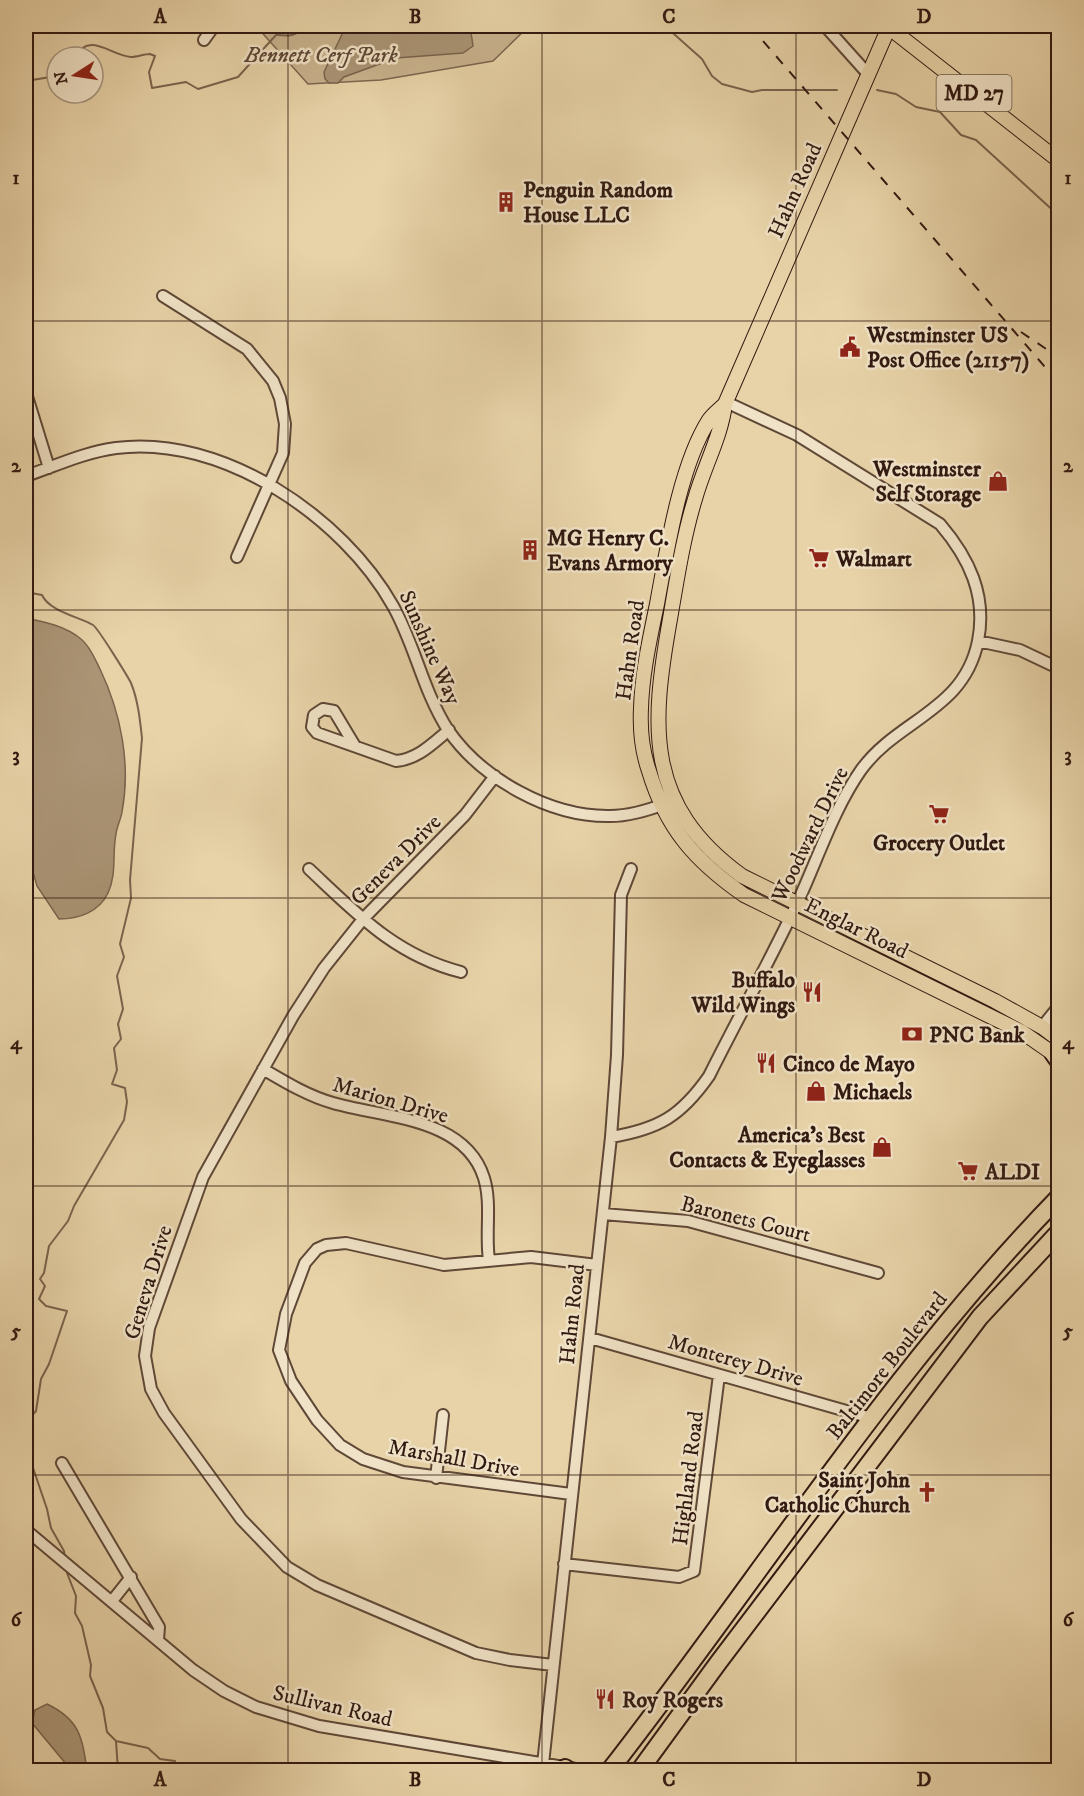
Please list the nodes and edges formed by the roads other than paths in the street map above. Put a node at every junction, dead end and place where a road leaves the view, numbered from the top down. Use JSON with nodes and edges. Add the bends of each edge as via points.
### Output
{"nodes":[{"id":1,"x":214,"y":26,"type":"edge"},
{"id":2,"x":825,"y":26,"type":"edge"},
{"id":3,"x":888,"y":26,"type":"edge"},
{"id":4,"x":204,"y":40,"type":"dead end"},
{"id":5,"x":868,"y":74,"type":"junction"},
{"id":6,"x":1059,"y":160,"type":"edge"},
{"id":7,"x":162,"y":296,"type":"dead end"},
{"id":8,"x":26,"y":393,"type":"edge"},
{"id":9,"x":726,"y":403,"type":"junction"},
{"id":10,"x":49,"y":468,"type":"junction"},
{"id":11,"x":26,"y":476,"type":"edge"},
{"id":12,"x":269,"y":485,"type":"junction"},
{"id":13,"x":237,"y":557,"type":"dead end"},
{"id":14,"x":978,"y":641,"type":"junction"},
{"id":15,"x":1059,"y":668,"type":"edge"},
{"id":16,"x":448,"y":730,"type":"junction"},
{"id":17,"x":355,"y":746,"type":"dead end"},
{"id":18,"x":495,"y":776,"type":"junction"},
{"id":19,"x":675,"y":800,"type":"junction"},
{"id":20,"x":661,"y":805,"type":"junction"},
{"id":21,"x":309,"y":868,"type":"dead end"},
{"id":22,"x":631,"y":869,"type":"dead end"},
{"id":23,"x":793,"y":910,"type":"junction"},
{"id":24,"x":363,"y":919,"type":"junction"},
{"id":25,"x":461,"y":972,"type":"dead end"},
{"id":26,"x":1059,"y":1007,"type":"edge"},
{"id":27,"x":1042,"y":1027,"type":"junction"},
{"id":28,"x":1057,"y":1052,"type":"edge"},
{"id":29,"x":263,"y":1069,"type":"junction"},
{"id":30,"x":611,"y":1137,"type":"junction"},
{"id":31,"x":1059,"y":1198,"type":"edge"},
{"id":32,"x":603,"y":1214,"type":"junction"},
{"id":33,"x":1059,"y":1233,"type":"edge"},
{"id":34,"x":489,"y":1260,"type":"junction"},
{"id":35,"x":597,"y":1265,"type":"junction"},
{"id":36,"x":878,"y":1273,"type":"dead end"},
{"id":37,"x":590,"y":1338,"type":"junction"},
{"id":38,"x":718,"y":1375,"type":"junction"},
{"id":39,"x":443,"y":1415,"type":"dead end"},
{"id":40,"x":871,"y":1418,"type":"junction"},
{"id":41,"x":62,"y":1463,"type":"dead end"},
{"id":42,"x":436,"y":1478,"type":"junction"},
{"id":43,"x":572,"y":1494,"type":"junction"},
{"id":44,"x":26,"y":1530,"type":"edge"},
{"id":45,"x":564,"y":1564,"type":"junction"},
{"id":46,"x":131,"y":1577,"type":"junction"},
{"id":47,"x":112,"y":1601,"type":"junction"},
{"id":48,"x":158,"y":1640,"type":"junction"},
{"id":49,"x":553,"y":1665,"type":"junction"},
{"id":50,"x":654,"y":1762,"type":"edge"},
{"id":51,"x":543,"y":1764,"type":"junction"},
{"id":52,"x":566,"y":1769,"type":"edge"},
{"id":53,"x":582,"y":1770,"type":"edge"},
{"id":54,"x":610,"y":1770,"type":"edge"},
{"id":55,"x":640,"y":1770,"type":"edge"}],
"edges":[{"from":1,"to":4,"type":"street"},
{"from":2,"to":5,"type":"street"},
{"from":3,"to":5,"type":"main road","name":"Hahn Road"},
{"from":3,"to":6,"type":"main road","number":"MD 27"},
{"from":5,"to":9,"type":"main road","name":"Hahn Road"},
{"from":7,"to":12,"type":"street","via":[[247,349],[273,381],[280,398],[286,440]]},
{"from":8,"to":10,"type":"street"},
{"from":9,"to":14,"type":"street","name":"Woodward Drive","via":[[807,440],[940,524],[957,544],[975,582],[980,613]]},
{"from":9,"to":19,"type":"main road","name":"Hahn Road","via":[[723,422],[695,498],[679,564],[657,700],[660,754]]},
{"from":9,"to":20,"type":"main road","name":"Hahn Road","via":[[710,418],[700,439],[675,515],[643,682],[644,752]]},
{"from":10,"to":11,"type":"street","name":"Sunshine Way"},
{"from":10,"to":12,"type":"street","name":"Sunshine Way","via":[[102,450],[152,447],[204,457]]},
{"from":12,"to":13,"type":"street"},
{"from":12,"to":16,"type":"street","name":"Sunshine Way","via":[[328,525],[372,573],[401,621],[431,699]]},
{"from":14,"to":15,"type":"street","via":[[1020,650]]},
{"from":14,"to":23,"type":"street","name":"Woodward Drive","via":[[962,679],[947,699],[883,746],[862,768]]},
{"from":16,"to":17,"type":"street","via":[[407,760],[396,761]]},
{"from":16,"to":18,"type":"street","name":"Sunshine Way","via":[[465,751]]},
{"from":18,"to":20,"type":"street","name":"Sunshine Way","via":[[541,802],[585,814],[623,815]]},
{"from":18,"to":24,"type":"street","name":"Geneva Drive","via":[[465,815]]},
{"from":19,"to":20,"type":"street","name":"Sunshine Way"},
{"from":19,"to":23,"type":"main road","name":"Englar Road","via":[[717,856]]},
{"from":20,"to":23,"type":"main road","name":"Englar Road","via":[[683,842],[703,864],[744,895]]},
{"from":21,"to":24,"type":"street"},
{"from":22,"to":30,"type":"street","name":"Hahn Road","via":[[621,896]]},
{"from":23,"to":27,"type":"main road","name":"Englar Road","via":[[963,985]]},
{"from":23,"to":28,"type":"main road","name":"Englar Road"},
{"from":23,"to":30,"type":"street","name":"Woodward Drive","via":[[695,1097],[657,1125]]},
{"from":24,"to":25,"type":"street","via":[[396,946]]},
{"from":24,"to":29,"type":"street","name":"Geneva Drive","via":[[324,968]]},
{"from":26,"to":27,"type":"street"},
{"from":27,"to":28,"type":"main road","name":"Englar Road"},
{"from":29,"to":34,"type":"street","name":"Marion Drive","via":[[314,1097],[437,1129],[457,1139],[474,1157],[483,1177],[488,1201]]},
{"from":29,"to":49,"type":"street","name":"Geneva Drive","via":[[203,1177],[149,1328],[145,1356],[156,1400],[241,1519],[287,1567],[317,1585],[476,1653]]},
{"from":30,"to":32,"type":"street","name":"Hahn Road"},
{"from":31,"to":40,"type":"highway","name":"Baltimore Boulevard","via":[[1000,1259]]},
{"from":32,"to":35,"type":"street","name":"Hahn Road"},
{"from":32,"to":36,"type":"street","name":"Baronets Court","via":[[688,1221]]},
{"from":33,"to":50,"type":"highway","name":"Baltimore Boulevard","via":[[980,1317],[718,1663]]},
{"from":34,"to":35,"type":"street","name":"Marshall Drive","via":[[531,1257]]},
{"from":34,"to":42,"type":"street","name":"Marshall Drive","via":[[444,1265],[346,1242],[326,1245],[309,1256],[286,1314],[281,1360],[328,1433],[363,1459]]},
{"from":35,"to":37,"type":"street","name":"Hahn Road"},
{"from":37,"to":38,"type":"street","name":"Monterey Drive"},
{"from":37,"to":43,"type":"street","name":"Hahn Road"},
{"from":38,"to":40,"type":"street","name":"Monterey Drive"},
{"from":38,"to":45,"type":"street","name":"Highland Road","via":[[694,1571],[681,1577]]},
{"from":39,"to":42,"type":"street"},
{"from":40,"to":54,"type":"highway","name":"Baltimore Boulevard"},
{"from":41,"to":46,"type":"street"},
{"from":42,"to":43,"type":"street","name":"Marshall Drive"},
{"from":43,"to":45,"type":"street","name":"Hahn Road"},
{"from":44,"to":47,"type":"street","name":"Sullivan Road"},
{"from":45,"to":49,"type":"street","name":"Hahn Road"},
{"from":46,"to":47,"type":"street"},
{"from":46,"to":48,"type":"street","via":[[159,1627]]},
{"from":47,"to":48,"type":"street","name":"Sullivan Road"},
{"from":48,"to":51,"type":"street","name":"Sullivan Road","via":[[224,1691],[287,1718],[353,1733]]},
{"from":49,"to":51,"type":"street","name":"Hahn Road"},
{"from":50,"to":55,"type":"highway","name":"Baltimore Boulevard"},
{"from":51,"to":52,"type":"street","name":"Sullivan Road"},
{"from":52,"to":53,"type":"street","name":"Sullivan Road"}]}
